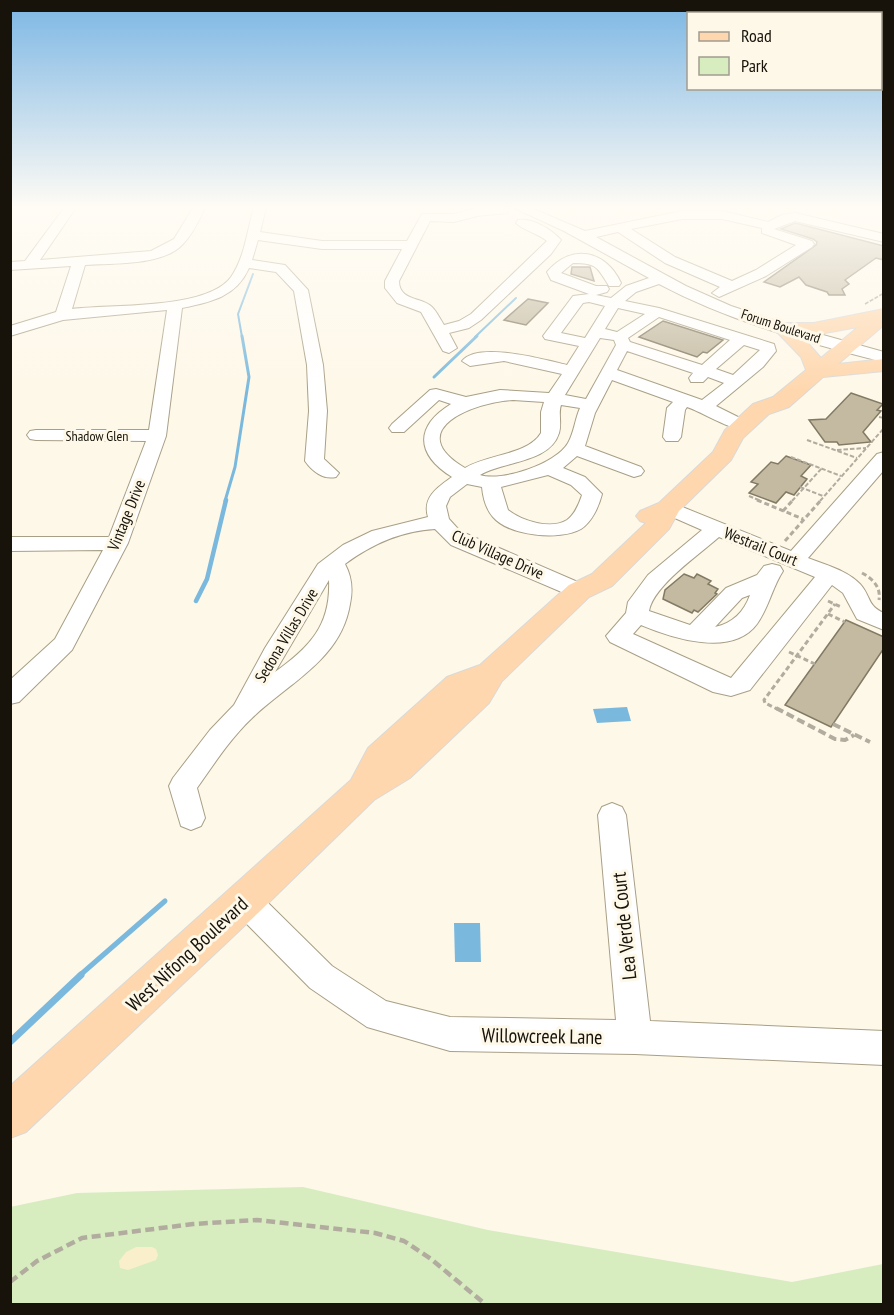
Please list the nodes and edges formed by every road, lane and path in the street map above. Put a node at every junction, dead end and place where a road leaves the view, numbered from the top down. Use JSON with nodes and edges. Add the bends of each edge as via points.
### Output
{"nodes":[{"id":1,"x":77,"y":269,"type":"edge"},
{"id":2,"x":241,"y":269,"type":"edge"},
{"id":3,"x":281,"y":269,"type":"edge"},
{"id":4,"x":399,"y":269,"type":"edge"},
{"id":5,"x":525,"y":269,"type":"edge"},
{"id":6,"x":557,"y":269,"type":"edge"},
{"id":7,"x":609,"y":269,"type":"edge"},
{"id":8,"x":647,"y":269,"type":"edge"},
{"id":9,"x":692,"y":269,"type":"edge"},
{"id":10,"x":767,"y":269,"type":"edge"},
{"id":11,"x":662,"y":278,"type":"junction"},
{"id":12,"x":614,"y":283,"type":"junction"},
{"id":13,"x":733,"y":287,"type":"junction"},
{"id":14,"x":630,"y":290,"type":"junction"},
{"id":15,"x":592,"y":294,"type":"junction"},
{"id":16,"x":703,"y":300,"type":"junction"},
{"id":17,"x":615,"y":302,"type":"junction"},
{"id":18,"x":175,"y":305,"type":"junction"},
{"id":19,"x":654,"y":311,"type":"junction"},
{"id":20,"x":63,"y":315,"type":"junction"},
{"id":21,"x":883,"y":322,"type":"edge"},
{"id":22,"x":782,"y":327,"type":"junction"},
{"id":23,"x":440,"y":330,"type":"junction"},
{"id":24,"x":10,"y":331,"type":"edge"},
{"id":25,"x":591,"y":338,"type":"junction"},
{"id":26,"x":742,"y":338,"type":"junction"},
{"id":27,"x":622,"y":341,"type":"junction"},
{"id":28,"x":845,"y":346,"type":"junction"},
{"id":29,"x":448,"y":348,"type":"dead end"},
{"id":30,"x":884,"y":357,"type":"edge"},
{"id":31,"x":470,"y":361,"type":"dead end"},
{"id":32,"x":884,"y":365,"type":"edge"},
{"id":33,"x":572,"y":371,"type":"junction"},
{"id":34,"x":706,"y":371,"type":"junction"},
{"id":35,"x":817,"y":371,"type":"junction"},
{"id":36,"x":607,"y":372,"type":"junction"},
{"id":37,"x":736,"y":381,"type":"junction"},
{"id":38,"x":680,"y":398,"type":"junction"},
{"id":39,"x":468,"y":402,"type":"junction"},
{"id":40,"x":591,"y":405,"type":"junction"},
{"id":41,"x":771,"y":406,"type":"junction"},
{"id":42,"x":552,"y":407,"type":"junction"},
{"id":43,"x":709,"y":409,"type":"junction"},
{"id":44,"x":879,"y":417,"type":"dead end"},
{"id":45,"x":884,"y":418,"type":"edge"},
{"id":46,"x":435,"y":425,"type":"junction"},
{"id":47,"x":742,"y":426,"type":"junction"},
{"id":48,"x":884,"y":428,"type":"edge"},
{"id":49,"x":36,"y":435,"type":"dead end"},
{"id":50,"x":157,"y":436,"type":"junction"},
{"id":51,"x":672,"y":437,"type":"dead end"},
{"id":52,"x":807,"y":440,"type":"dead end"},
{"id":53,"x":848,"y":444,"type":"dead end"},
{"id":54,"x":866,"y":448,"type":"junction"},
{"id":55,"x":575,"y":449,"type":"junction"},
{"id":56,"x":850,"y":449,"type":"junction"},
{"id":57,"x":835,"y":450,"type":"junction"},
{"id":58,"x":723,"y":454,"type":"junction"},
{"id":59,"x":791,"y":457,"type":"dead end"},
{"id":60,"x":857,"y":458,"type":"junction"},
{"id":61,"x":884,"y":458,"type":"edge"},
{"id":62,"x":822,"y":468,"type":"junction"},
{"id":63,"x":550,"y":469,"type":"junction"},
{"id":64,"x":634,"y":471,"type":"dead end"},
{"id":65,"x":329,"y":473,"type":"dead end"},
{"id":66,"x":841,"y":476,"type":"junction"},
{"id":67,"x":464,"y":477,"type":"junction"},
{"id":68,"x":491,"y":483,"type":"junction"},
{"id":69,"x":802,"y":488,"type":"junction"},
{"id":70,"x":749,"y":496,"type":"dead end"},
{"id":71,"x":824,"y":496,"type":"junction"},
{"id":72,"x":668,"y":508,"type":"junction"},
{"id":73,"x":783,"y":511,"type":"junction"},
{"id":74,"x":804,"y":519,"type":"junction"},
{"id":75,"x":440,"y":522,"type":"junction"},
{"id":76,"x":717,"y":528,"type":"junction"},
{"id":77,"x":117,"y":543,"type":"junction"},
{"id":78,"x":10,"y":544,"type":"edge"},
{"id":79,"x":788,"y":552,"type":"junction"},
{"id":80,"x":333,"y":563,"type":"junction"},
{"id":81,"x":829,"y":574,"type":"junction"},
{"id":82,"x":579,"y":591,"type":"junction"},
{"id":83,"x":835,"y":604,"type":"dead end"},
{"id":84,"x":828,"y":614,"type":"junction"},
{"id":85,"x":637,"y":615,"type":"junction"},
{"id":86,"x":845,"y":622,"type":"dead end"},
{"id":87,"x":884,"y":622,"type":"edge"},
{"id":88,"x":773,"y":645,"type":"junction"},
{"id":89,"x":796,"y":656,"type":"junction"},
{"id":90,"x":814,"y":664,"type":"dead end"},
{"id":91,"x":10,"y":695,"type":"edge"},
{"id":92,"x":244,"y":710,"type":"junction"},
{"id":93,"x":833,"y":724,"type":"dead end"},
{"id":94,"x":854,"y":735,"type":"junction"},
{"id":95,"x":870,"y":742,"type":"dead end"},
{"id":96,"x":612,"y":816,"type":"dead end"},
{"id":97,"x":191,"y":818,"type":"dead end"},
{"id":98,"x":245,"y":901,"type":"junction"},
{"id":99,"x":635,"y":1037,"type":"junction"},
{"id":100,"x":884,"y":1048,"type":"edge"},
{"id":101,"x":10,"y":1116,"type":"edge"},
{"id":102,"x":10,"y":1282,"type":"edge"},
{"id":103,"x":485,"y":1305,"type":"edge"}],
"edges":[{"from":1,"to":20,"type":"street"},
{"from":2,"to":18,"type":"street","via":[[224,292]]},
{"from":3,"to":65,"type":"street","via":[[301,290],[315,365],[318,411],[314,461]]},
{"from":4,"to":23,"type":"street","via":[[392,288],[402,300],[426,309]]},
{"from":5,"to":23,"type":"street","via":[[477,317],[464,325]]},
{"from":6,"to":15,"type":"street","via":[[556,277]]},
{"from":7,"to":12,"type":"street"},
{"from":8,"to":11,"type":"street","name":"Forum Boulevard"},
{"from":9,"to":13,"type":"street"},
{"from":10,"to":13,"type":"street"},
{"from":11,"to":14,"type":"street","name":"Club Village Drive"},
{"from":11,"to":16,"type":"street","name":"Forum Boulevard"},
{"from":12,"to":14,"type":"street"},
{"from":12,"to":15,"type":"street"},
{"from":13,"to":16,"type":"street"},
{"from":14,"to":17,"type":"street","name":"Club Village Drive"},
{"from":15,"to":17,"type":"street"},
{"from":15,"to":25,"type":"street","via":[[578,299],[551,336]]},
{"from":16,"to":22,"type":"street","name":"Forum Boulevard"},
{"from":17,"to":19,"type":"street"},
{"from":17,"to":25,"type":"street","name":"Club Village Drive"},
{"from":18,"to":20,"type":"street"},
{"from":18,"to":50,"type":"street","name":"Vintage Drive"},
{"from":19,"to":26,"type":"street"},
{"from":19,"to":27,"type":"street"},
{"from":20,"to":24,"type":"street"},
{"from":21,"to":22,"type":"main road","via":[[814,330]]},
{"from":21,"to":28,"type":"main road","name":"West Nifong Boulevard"},
{"from":22,"to":28,"type":"street","name":"Forum Boulevard"},
{"from":22,"to":35,"type":"main road","via":[[810,355]]},
{"from":23,"to":29,"type":"street"},
{"from":25,"to":27,"type":"street"},
{"from":25,"to":33,"type":"street","name":"Club Village Drive"},
{"from":26,"to":34,"type":"street"},
{"from":26,"to":37,"type":"street","via":[[761,343],[768,351]]},
{"from":27,"to":34,"type":"street"},
{"from":27,"to":36,"type":"street"},
{"from":28,"to":30,"type":"street","name":"Forum Boulevard"},
{"from":28,"to":35,"type":"main road","name":"West Nifong Boulevard"},
{"from":31,"to":33,"type":"street","via":[[504,356]]},
{"from":32,"to":35,"type":"main road"},
{"from":33,"to":42,"type":"street","name":"Club Village Drive"},
{"from":34,"to":37,"type":"street"},
{"from":34,"to":38,"type":"street"},
{"from":35,"to":41,"type":"main road","name":"West Nifong Boulevard"},
{"from":36,"to":38,"type":"street"},
{"from":36,"to":40,"type":"street"},
{"from":37,"to":43,"type":"street"},
{"from":38,"to":43,"type":"street"},
{"from":38,"to":51,"type":"street"},
{"from":39,"to":42,"type":"street","via":[[516,394]]},
{"from":39,"to":46,"type":"street"},
{"from":39,"to":46,"type":"street","via":[[436,394],[404,423]]},
{"from":40,"to":42,"type":"street"},
{"from":40,"to":55,"type":"street"},
{"from":41,"to":43,"type":"street","via":[[738,414]]},
{"from":41,"to":47,"type":"main road","name":"West Nifong Boulevard"},
{"from":41,"to":58,"type":"main road","name":"West Nifong Boulevard","via":[[778,414],[747,443]]},
{"from":42,"to":67,"type":"street","name":"Club Village Drive","via":[[550,434],[543,444],[513,458],[477,467]]},
{"from":43,"to":47,"type":"street"},
{"from":44,"to":45,"type":"path"},
{"from":46,"to":67,"type":"street","via":[[431,441],[434,451]]},
{"from":47,"to":58,"type":"main road","name":"West Nifong Boulevard"},
{"from":48,"to":54,"type":"path"},
{"from":49,"to":50,"type":"street","name":"Shadow Glen"},
{"from":50,"to":77,"type":"street","name":"Vintage Drive"},
{"from":52,"to":57,"type":"path"},
{"from":53,"to":56,"type":"path"},
{"from":54,"to":56,"type":"path"},
{"from":54,"to":60,"type":"path"},
{"from":55,"to":63,"type":"street"},
{"from":55,"to":64,"type":"street"},
{"from":56,"to":57,"type":"path"},
{"from":57,"to":60,"type":"path"},
{"from":58,"to":72,"type":"main road","name":"West Nifong Boulevard"},
{"from":59,"to":62,"type":"path"},
{"from":60,"to":66,"type":"path"},
{"from":61,"to":79,"type":"street"},
{"from":62,"to":66,"type":"path"},
{"from":62,"to":69,"type":"path"},
{"from":63,"to":68,"type":"street"},
{"from":63,"to":68,"type":"street","via":[[578,481],[592,494],[590,504],[574,525],[559,529],[520,525],[502,515],[494,502]]},
{"from":66,"to":71,"type":"path"},
{"from":67,"to":68,"type":"street"},
{"from":67,"to":75,"type":"street","name":"Club Village Drive","via":[[439,499],[436,507]]},
{"from":69,"to":71,"type":"path"},
{"from":69,"to":73,"type":"path"},
{"from":70,"to":73,"type":"path"},
{"from":71,"to":74,"type":"path"},
{"from":72,"to":76,"type":"street","name":"Westrail Court"},
{"from":72,"to":82,"type":"main road","name":"West Nifong Boulevard","via":[[660,524],[602,580]]},
{"from":73,"to":74,"type":"path"},
{"from":74,"to":79,"type":"path"},
{"from":75,"to":80,"type":"street","name":"Sedona Villas Drive","via":[[427,533],[364,543]]},
{"from":75,"to":82,"type":"street","name":"Club Village Drive","via":[[458,540]]},
{"from":76,"to":79,"type":"street","name":"Westrail Court"},
{"from":76,"to":85,"type":"street","via":[[656,580],[639,602]]},
{"from":77,"to":78,"type":"street"},
{"from":77,"to":91,"type":"street","name":"Vintage Drive","via":[[64,644]]},
{"from":79,"to":81,"type":"street","name":"Westrail Court"},
{"from":79,"to":85,"type":"street","via":[[765,580],[762,597],[741,627],[721,634],[694,635]]},
{"from":80,"to":92,"type":"street","name":"Sedona Villas Drive","via":[[291,624]]},
{"from":80,"to":92,"type":"street","name":"Sedona Villas Drive","via":[[341,575],[339,606],[320,648]]},
{"from":81,"to":87,"type":"street","name":"Westrail Court","via":[[852,589],[865,614]]},
{"from":81,"to":88,"type":"street"},
{"from":82,"to":98,"type":"main road","name":"West Nifong Boulevard","via":[[490,673],[478,695],[398,769],[362,790]]},
{"from":83,"to":84,"type":"path"},
{"from":84,"to":86,"type":"path"},
{"from":84,"to":89,"type":"path"},
{"from":85,"to":88,"type":"street","via":[[618,636],[722,687],[741,684]]},
{"from":88,"to":89,"type":"path"},
{"from":89,"to":90,"type":"path"},
{"from":89,"to":94,"type":"path","via":[[764,697],[765,704],[835,739],[845,740]]},
{"from":92,"to":97,"type":"street","name":"Sedona Villas Drive","via":[[183,786]]},
{"from":93,"to":94,"type":"path"},
{"from":94,"to":95,"type":"path"},
{"from":96,"to":99,"type":"street","name":"Lea Verde Court"},
{"from":98,"to":99,"type":"street","name":"Willowcreek Lane","via":[[321,977],[379,1015],[450,1034]]},
{"from":98,"to":101,"type":"main road","name":"West Nifong Boulevard"},
{"from":99,"to":100,"type":"street","name":"Willowcreek Lane"},
{"from":102,"to":103,"type":"path","via":[[37,1261],[82,1238],[257,1220],[375,1233],[404,1241]]}]}
